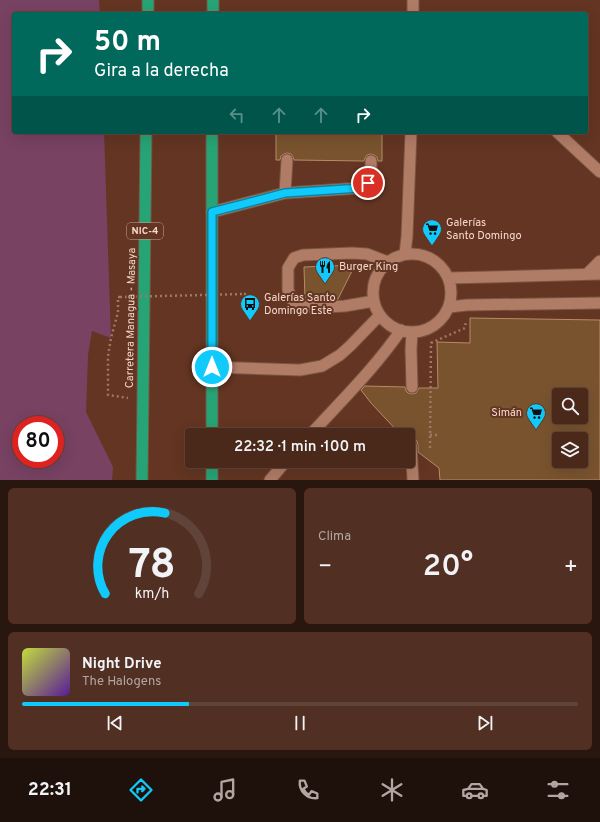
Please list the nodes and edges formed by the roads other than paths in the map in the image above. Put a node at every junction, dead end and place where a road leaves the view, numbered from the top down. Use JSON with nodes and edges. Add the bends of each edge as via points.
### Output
{"nodes":[{"id":1,"x":148,"y":0,"type":"edge"},
{"id":2,"x":213,"y":0,"type":"edge"},
{"id":3,"x":413,"y":0,"type":"edge"},
{"id":4,"x":148,"y":12,"type":"edge"},
{"id":5,"x":213,"y":12,"type":"edge"},
{"id":6,"x":413,"y":12,"type":"edge"},
{"id":7,"x":146,"y":134,"type":"edge"},
{"id":8,"x":212,"y":134,"type":"edge"},
{"id":9,"x":411,"y":134,"type":"edge"},
{"id":10,"x":559,"y":134,"type":"edge"},
{"id":11,"x":287,"y":160,"type":"dead end"},
{"id":12,"x":372,"y":161,"type":"dead end"},
{"id":13,"x":600,"y":172,"type":"edge"},
{"id":14,"x":285,"y":193,"type":"junction"},
{"id":15,"x":212,"y":212,"type":"junction"},
{"id":16,"x":405,"y":254,"type":"junction"},
{"id":17,"x":600,"y":261,"type":"edge"},
{"id":18,"x":388,"y":262,"type":"junction"},
{"id":19,"x":587,"y":274,"type":"junction"},
{"id":20,"x":600,"y":274,"type":"edge"},
{"id":21,"x":448,"y":278,"type":"junction"},
{"id":22,"x":374,"y":301,"type":"junction"},
{"id":23,"x":600,"y":303,"type":"edge"},
{"id":24,"x":449,"y":307,"type":"junction"},
{"id":25,"x":380,"y":315,"type":"junction"},
{"id":26,"x":407,"y":331,"type":"junction"},
{"id":27,"x":212,"y":367,"type":"junction"},
{"id":28,"x":412,"y":388,"type":"dead end"},
{"id":29,"x":212,"y":428,"type":"edge"},
{"id":30,"x":317,"y":428,"type":"edge"},
{"id":31,"x":212,"y":468,"type":"edge"},
{"id":32,"x":280,"y":468,"type":"edge"},
{"id":33,"x":412,"y":468,"type":"edge"},
{"id":34,"x":142,"y":480,"type":"edge"},
{"id":35,"x":212,"y":480,"type":"edge"},
{"id":36,"x":270,"y":480,"type":"edge"},
{"id":37,"x":413,"y":480,"type":"edge"}],
"edges":[{"from":1,"to":4,"type":"highway"},
{"from":2,"to":5,"type":"highway"},
{"from":3,"to":6,"type":"lane"},
{"from":7,"to":34,"type":"highway","name":"Carretera Managua - Masaya","number":"NIC-4"},
{"from":8,"to":15,"type":"highway"},
{"from":9,"to":16,"type":"lane"},
{"from":10,"to":13,"type":"lane"},
{"from":11,"to":14,"type":"lane"},
{"from":12,"to":14,"type":"lane","via":[[368,183],[360,188]]},
{"from":14,"to":15,"type":"lane"},
{"from":15,"to":27,"type":"highway"},
{"from":16,"to":18,"type":"lane"},
{"from":16,"to":21,"type":"lane","via":[[419,254],[431,258],[442,267]]},
{"from":17,"to":19,"type":"lane"},
{"from":18,"to":22,"type":"lane","via":[[376,280],[373,290]]},
{"from":18,"to":22,"type":"lane","via":[[366,254],[304,255],[294,258],[288,268],[288,290],[294,301],[304,307],[345,306]]},
{"from":19,"to":20,"type":"lane"},
{"from":19,"to":21,"type":"lane"},
{"from":21,"to":24,"type":"lane","via":[[451,288]]},
{"from":22,"to":25,"type":"lane"},
{"from":23,"to":24,"type":"lane"},
{"from":24,"to":26,"type":"lane","via":[[434,325],[424,330]]},
{"from":25,"to":26,"type":"lane","via":[[390,324]]},
{"from":25,"to":27,"type":"lane","via":[[340,355],[322,366],[300,370]]},
{"from":26,"to":28,"type":"lane"},
{"from":26,"to":30,"type":"lane"},
{"from":27,"to":29,"type":"highway"},
{"from":31,"to":35,"type":"highway"},
{"from":32,"to":36,"type":"lane"},
{"from":33,"to":37,"type":"lane"}]}
